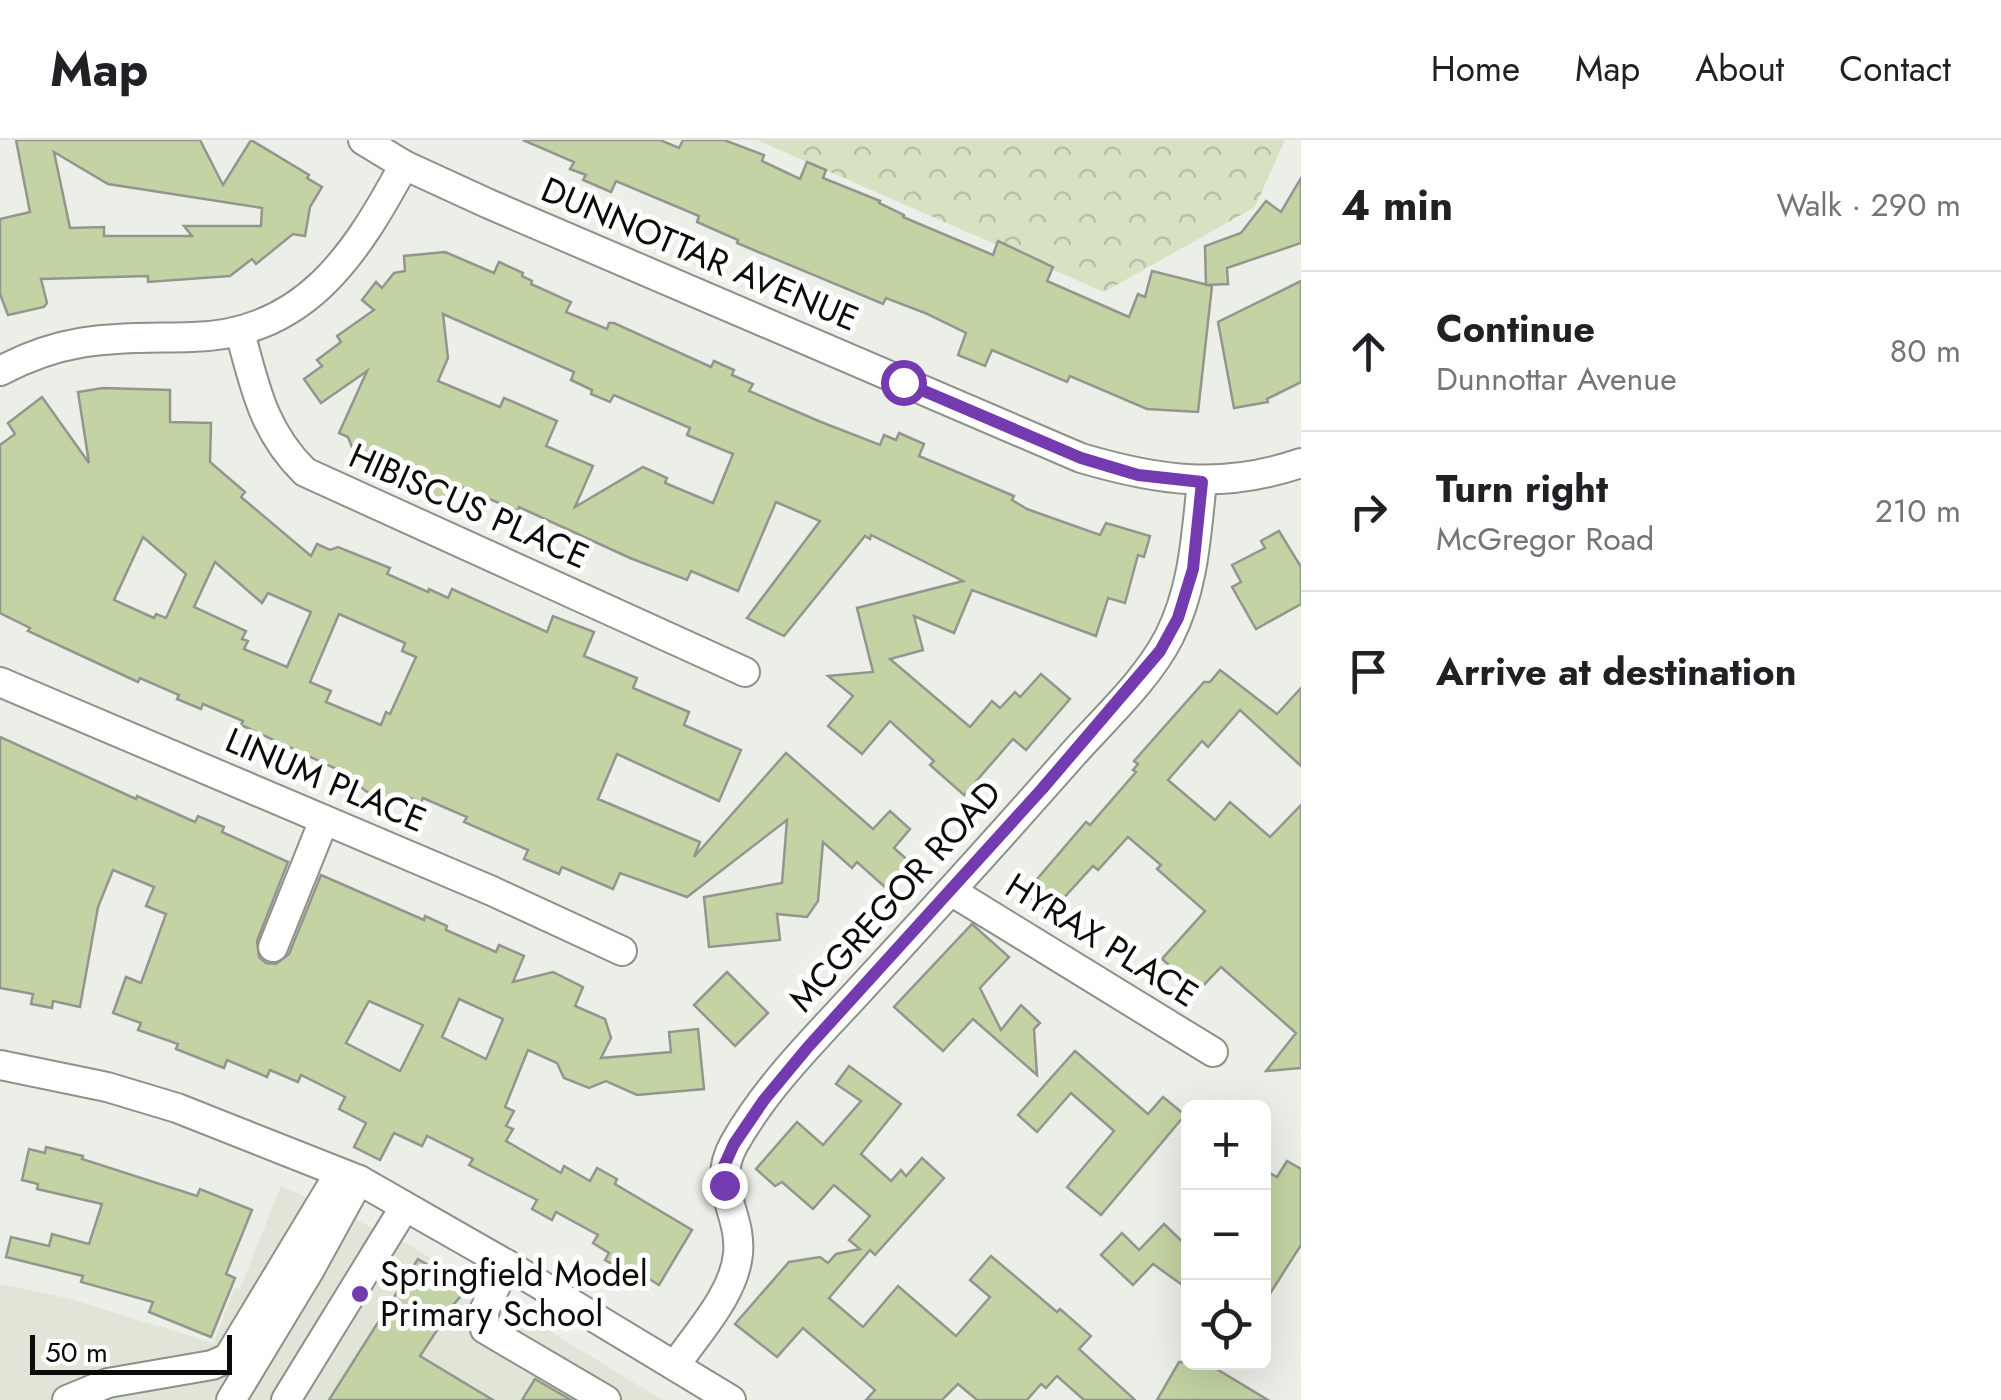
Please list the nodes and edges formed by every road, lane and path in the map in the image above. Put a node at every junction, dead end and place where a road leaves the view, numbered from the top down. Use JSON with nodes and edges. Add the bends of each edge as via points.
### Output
{"nodes":[{"id":1,"x":363,"y":140,"type":"edge"},
{"id":2,"x":404,"y":165,"type":"junction"},
{"id":3,"x":240,"y":332,"type":"junction"},
{"id":4,"x":0,"y":371,"type":"edge"},
{"id":5,"x":1301,"y":463,"type":"edge"},
{"id":6,"x":1202,"y":482,"type":"junction"},
{"id":7,"x":746,"y":672,"type":"dead end"},
{"id":8,"x":0,"y":682,"type":"edge"},
{"id":9,"x":324,"y":820,"type":"junction"},
{"id":10,"x":951,"y":891,"type":"junction"},
{"id":11,"x":273,"y":947,"type":"dead end"},
{"id":12,"x":622,"y":951,"type":"dead end"},
{"id":13,"x":1213,"y":1052,"type":"dead end"},
{"id":14,"x":0,"y":1065,"type":"edge"},
{"id":15,"x":349,"y":1177,"type":"junction"},
{"id":16,"x":404,"y":1208,"type":"junction"},
{"id":17,"x":506,"y":1264,"type":"junction"},
{"id":18,"x":675,"y":1366,"type":"junction"},
{"id":19,"x":68,"y":1400,"type":"edge"},
{"id":20,"x":231,"y":1400,"type":"edge"},
{"id":21,"x":286,"y":1400,"type":"edge"},
{"id":22,"x":606,"y":1400,"type":"edge"},
{"id":23,"x":732,"y":1400,"type":"edge"}],
"edges":[{"from":1,"to":2,"type":"street","name":"DUNNOTTAR AVENUE"},
{"from":2,"to":3,"type":"street","via":[[373,223],[327,280],[291,310]]},
{"from":2,"to":6,"type":"street","name":"DUNNOTTAR AVENUE","via":[[1038,442],[1138,475]]},
{"from":3,"to":4,"type":"street","via":[[99,338],[56,346]]},
{"from":3,"to":7,"type":"street","name":"HIBISCUS PLACE","via":[[270,428],[305,472]]},
{"from":5,"to":6,"type":"street","name":"DUNNOTTAR AVENUE"},
{"from":6,"to":10,"type":"street","name":"MCGREGOR ROAD","via":[[1193,569],[1168,639]]},
{"from":8,"to":9,"type":"street","name":"LINUM PLACE"},
{"from":9,"to":11,"type":"street"},
{"from":9,"to":12,"type":"street","name":"LINUM PLACE"},
{"from":10,"to":13,"type":"street","name":"HYRAX PLACE"},
{"from":10,"to":18,"type":"street","name":"MCGREGOR ROAD","via":[[808,1047],[734,1144],[724,1166],[738,1254],[732,1278]]},
{"from":14,"to":15,"type":"street","via":[[176,1108]]},
{"from":15,"to":16,"type":"street"},
{"from":15,"to":19,"type":"street","via":[[228,1358],[108,1383]]},
{"from":15,"to":20,"type":"street","via":[[309,1271]]},
{"from":16,"to":17,"type":"street"},
{"from":16,"to":21,"type":"street"},
{"from":17,"to":18,"type":"street"},
{"from":17,"to":22,"type":"street","via":[[484,1311],[484,1329]]},
{"from":18,"to":23,"type":"street"}]}
